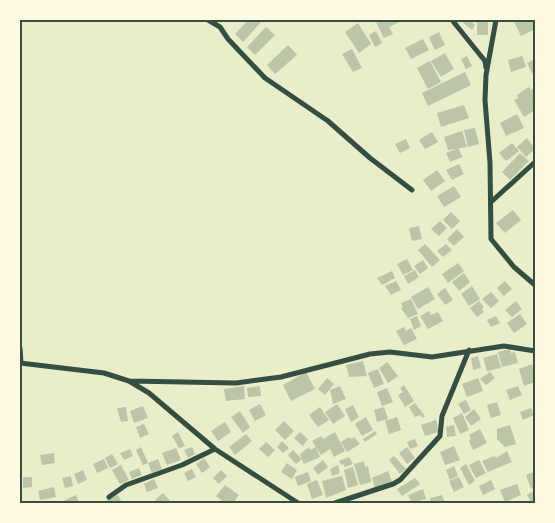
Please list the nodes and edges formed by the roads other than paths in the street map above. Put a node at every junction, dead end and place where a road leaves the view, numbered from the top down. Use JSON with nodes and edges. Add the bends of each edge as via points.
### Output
{"nodes":[{"id":1,"x":208,"y":20,"type":"edge"},
{"id":2,"x":452,"y":20,"type":"edge"},
{"id":3,"x":496,"y":20,"type":"edge"},
{"id":4,"x":486,"y":75,"type":"junction"},
{"id":5,"x":535,"y":162,"type":"edge"},
{"id":6,"x":412,"y":190,"type":"dead end"},
{"id":7,"x":491,"y":202,"type":"junction"},
{"id":8,"x":535,"y":285,"type":"edge"},
{"id":9,"x":20,"y":348,"type":"edge"},
{"id":10,"x":469,"y":350,"type":"junction"},
{"id":11,"x":535,"y":351,"type":"edge"},
{"id":12,"x":21,"y":363,"type":"edge"},
{"id":13,"x":129,"y":381,"type":"junction"},
{"id":14,"x":216,"y":449,"type":"junction"},
{"id":15,"x":109,"y":496,"type":"dead end"},
{"id":16,"x":298,"y":503,"type":"edge"},
{"id":17,"x":335,"y":503,"type":"edge"}],
"edges":[{"from":1,"to":6,"type":"street","via":[[220,27],[265,78],[328,121]]},
{"from":2,"to":4,"type":"street","via":[[485,61]]},
{"from":3,"to":4,"type":"street"},
{"from":4,"to":7,"type":"street"},
{"from":5,"to":7,"type":"street"},
{"from":7,"to":8,"type":"street","via":[[491,239],[514,267]]},
{"from":9,"to":12,"type":"street"},
{"from":10,"to":11,"type":"street","via":[[504,346]]},
{"from":10,"to":13,"type":"street","via":[[432,356],[390,352],[370,354],[236,384]]},
{"from":10,"to":17,"type":"street","via":[[442,416],[440,436],[400,480]]},
{"from":12,"to":13,"type":"street","via":[[104,374]]},
{"from":13,"to":14,"type":"street","via":[[161,402]]},
{"from":14,"to":15,"type":"street","via":[[126,485]]},
{"from":14,"to":16,"type":"street"}]}
